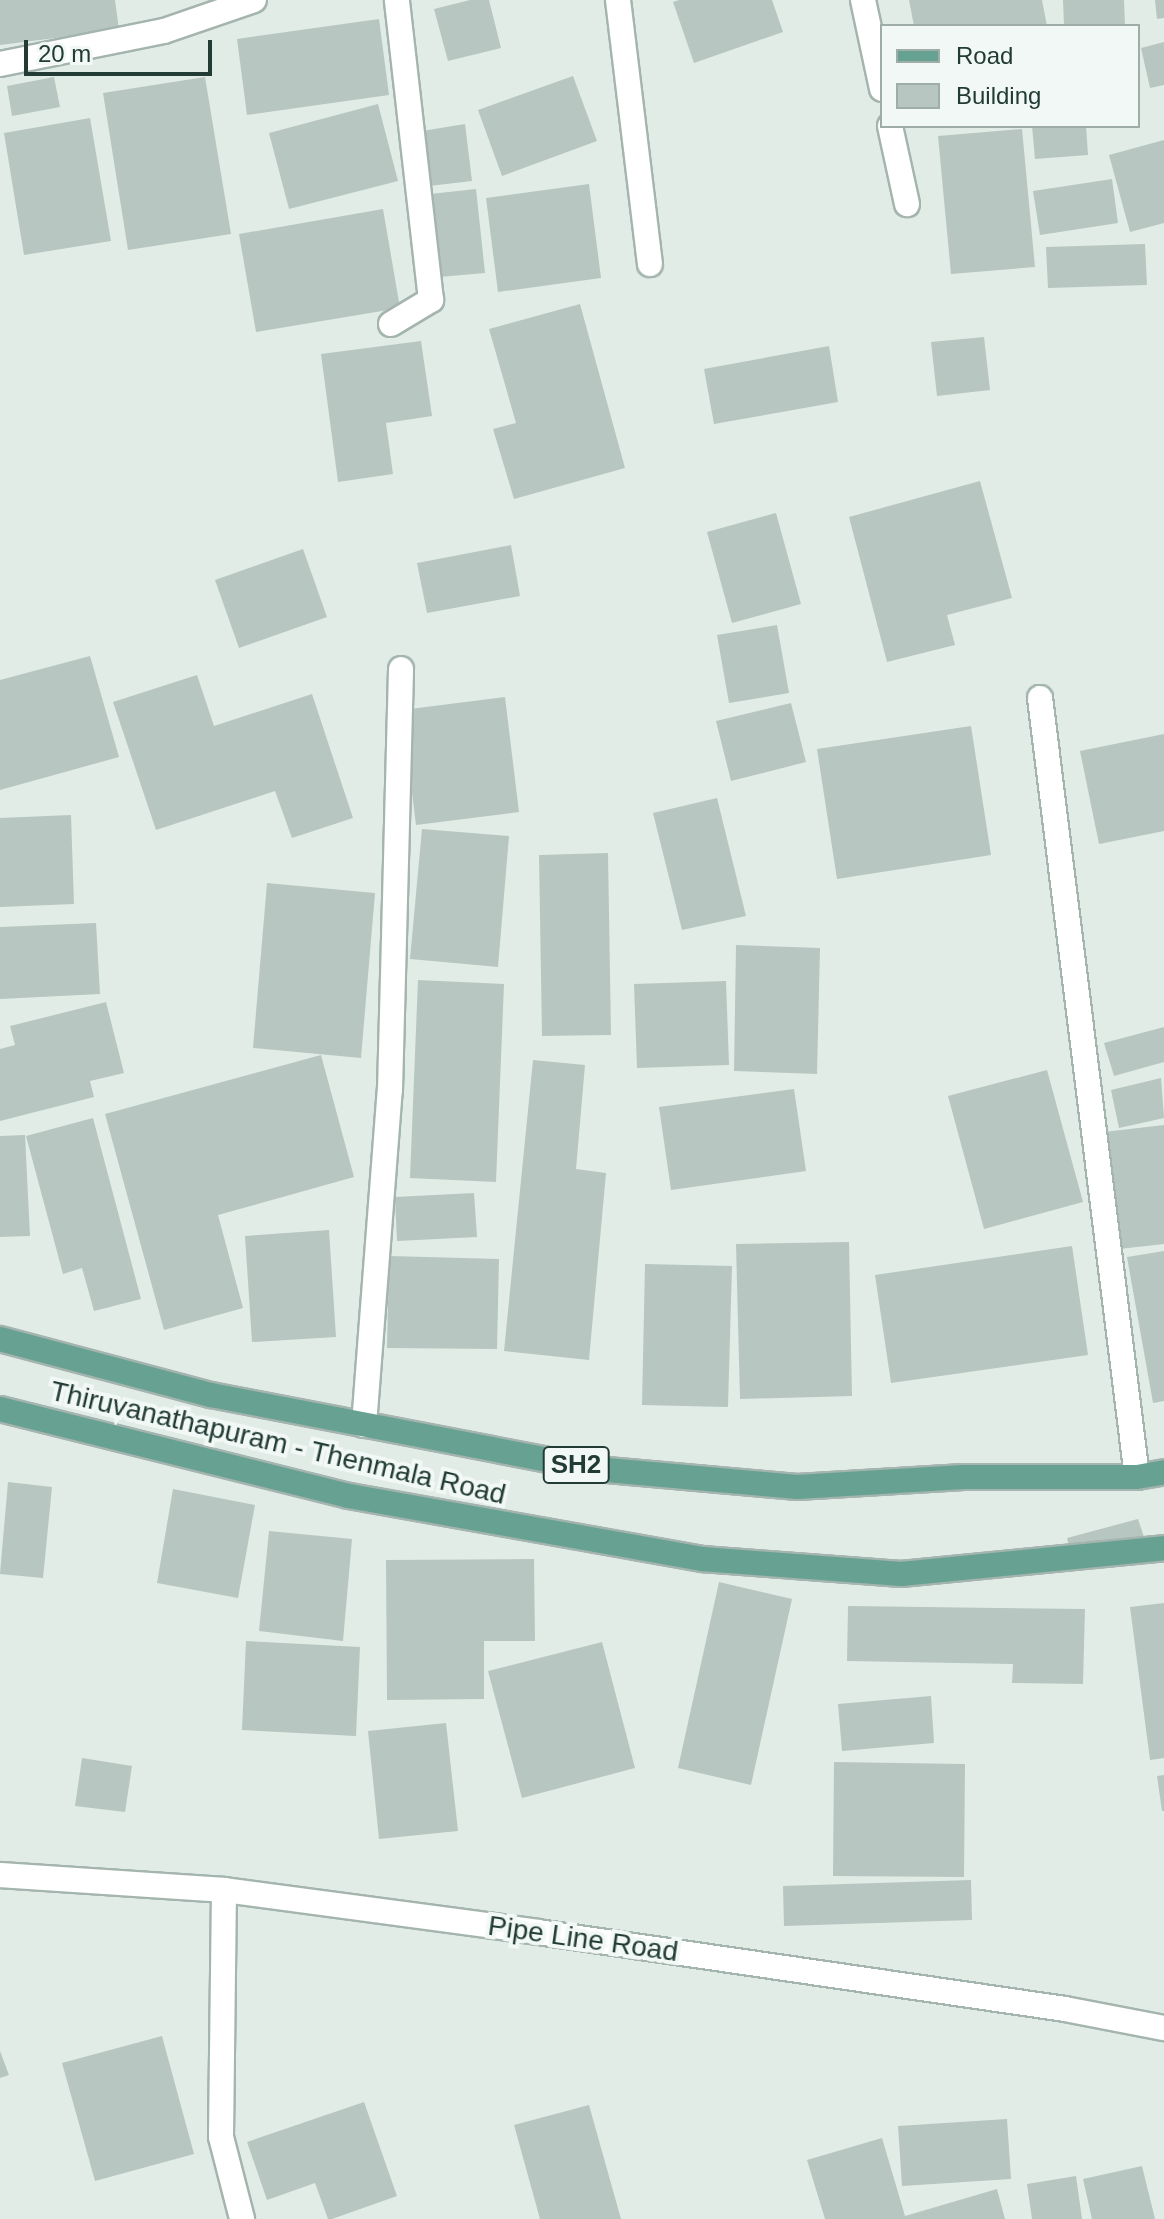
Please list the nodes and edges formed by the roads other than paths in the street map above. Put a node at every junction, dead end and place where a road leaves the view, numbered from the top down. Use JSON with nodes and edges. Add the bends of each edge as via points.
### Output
{"nodes":[{"id":1,"x":254,"y":0,"type":"edge"},
{"id":2,"x":397,"y":0,"type":"edge"},
{"id":3,"x":618,"y":0,"type":"edge"},
{"id":4,"x":863,"y":0,"type":"edge"},
{"id":5,"x":0,"y":64,"type":"edge"},
{"id":6,"x":880,"y":80,"type":"edge"},
{"id":7,"x":890,"y":128,"type":"edge"},
{"id":8,"x":907,"y":204,"type":"dead end"},
{"id":9,"x":650,"y":264,"type":"dead end"},
{"id":10,"x":391,"y":324,"type":"dead end"},
{"id":11,"x":401,"y":669,"type":"dead end"},
{"id":12,"x":1040,"y":698,"type":"dead end"},
{"id":13,"x":0,"y":1339,"type":"edge"},
{"id":14,"x":0,"y":1409,"type":"edge"},
{"id":15,"x":364,"y":1425,"type":"junction"},
{"id":16,"x":1164,"y":1472,"type":"edge"},
{"id":17,"x":1137,"y":1477,"type":"junction"},
{"id":18,"x":1164,"y":1548,"type":"edge"},
{"id":19,"x":0,"y":1875,"type":"edge"},
{"id":20,"x":224,"y":1890,"type":"junction"},
{"id":21,"x":1164,"y":2028,"type":"edge"},
{"id":22,"x":242,"y":2219,"type":"edge"}],
"edges":[{"from":1,"to":5,"type":"street","via":[[164,31]]},
{"from":2,"to":10,"type":"street","via":[[431,300]]},
{"from":3,"to":9,"type":"street"},
{"from":4,"to":6,"type":"street"},
{"from":7,"to":8,"type":"street"},
{"from":11,"to":15,"type":"street","via":[[390,1090]]},
{"from":12,"to":17,"type":"street"},
{"from":13,"to":15,"type":"main road","number":"SH2","via":[[211,1395]]},
{"from":14,"to":18,"type":"main road","name":"Thiruvanathapuram - Thenmala Road","via":[[349,1496],[702,1559],[901,1574]]},
{"from":15,"to":17,"type":"main road","number":"SH2","via":[[596,1469],[797,1487],[964,1477]]},
{"from":16,"to":17,"type":"main road","number":"SH2"},
{"from":19,"to":20,"type":"street","name":"Pipe Line Road"},
{"from":20,"to":21,"type":"street","name":"Pipe Line Road","via":[[1065,2009]]},
{"from":20,"to":22,"type":"street","via":[[221,2137]]}]}
